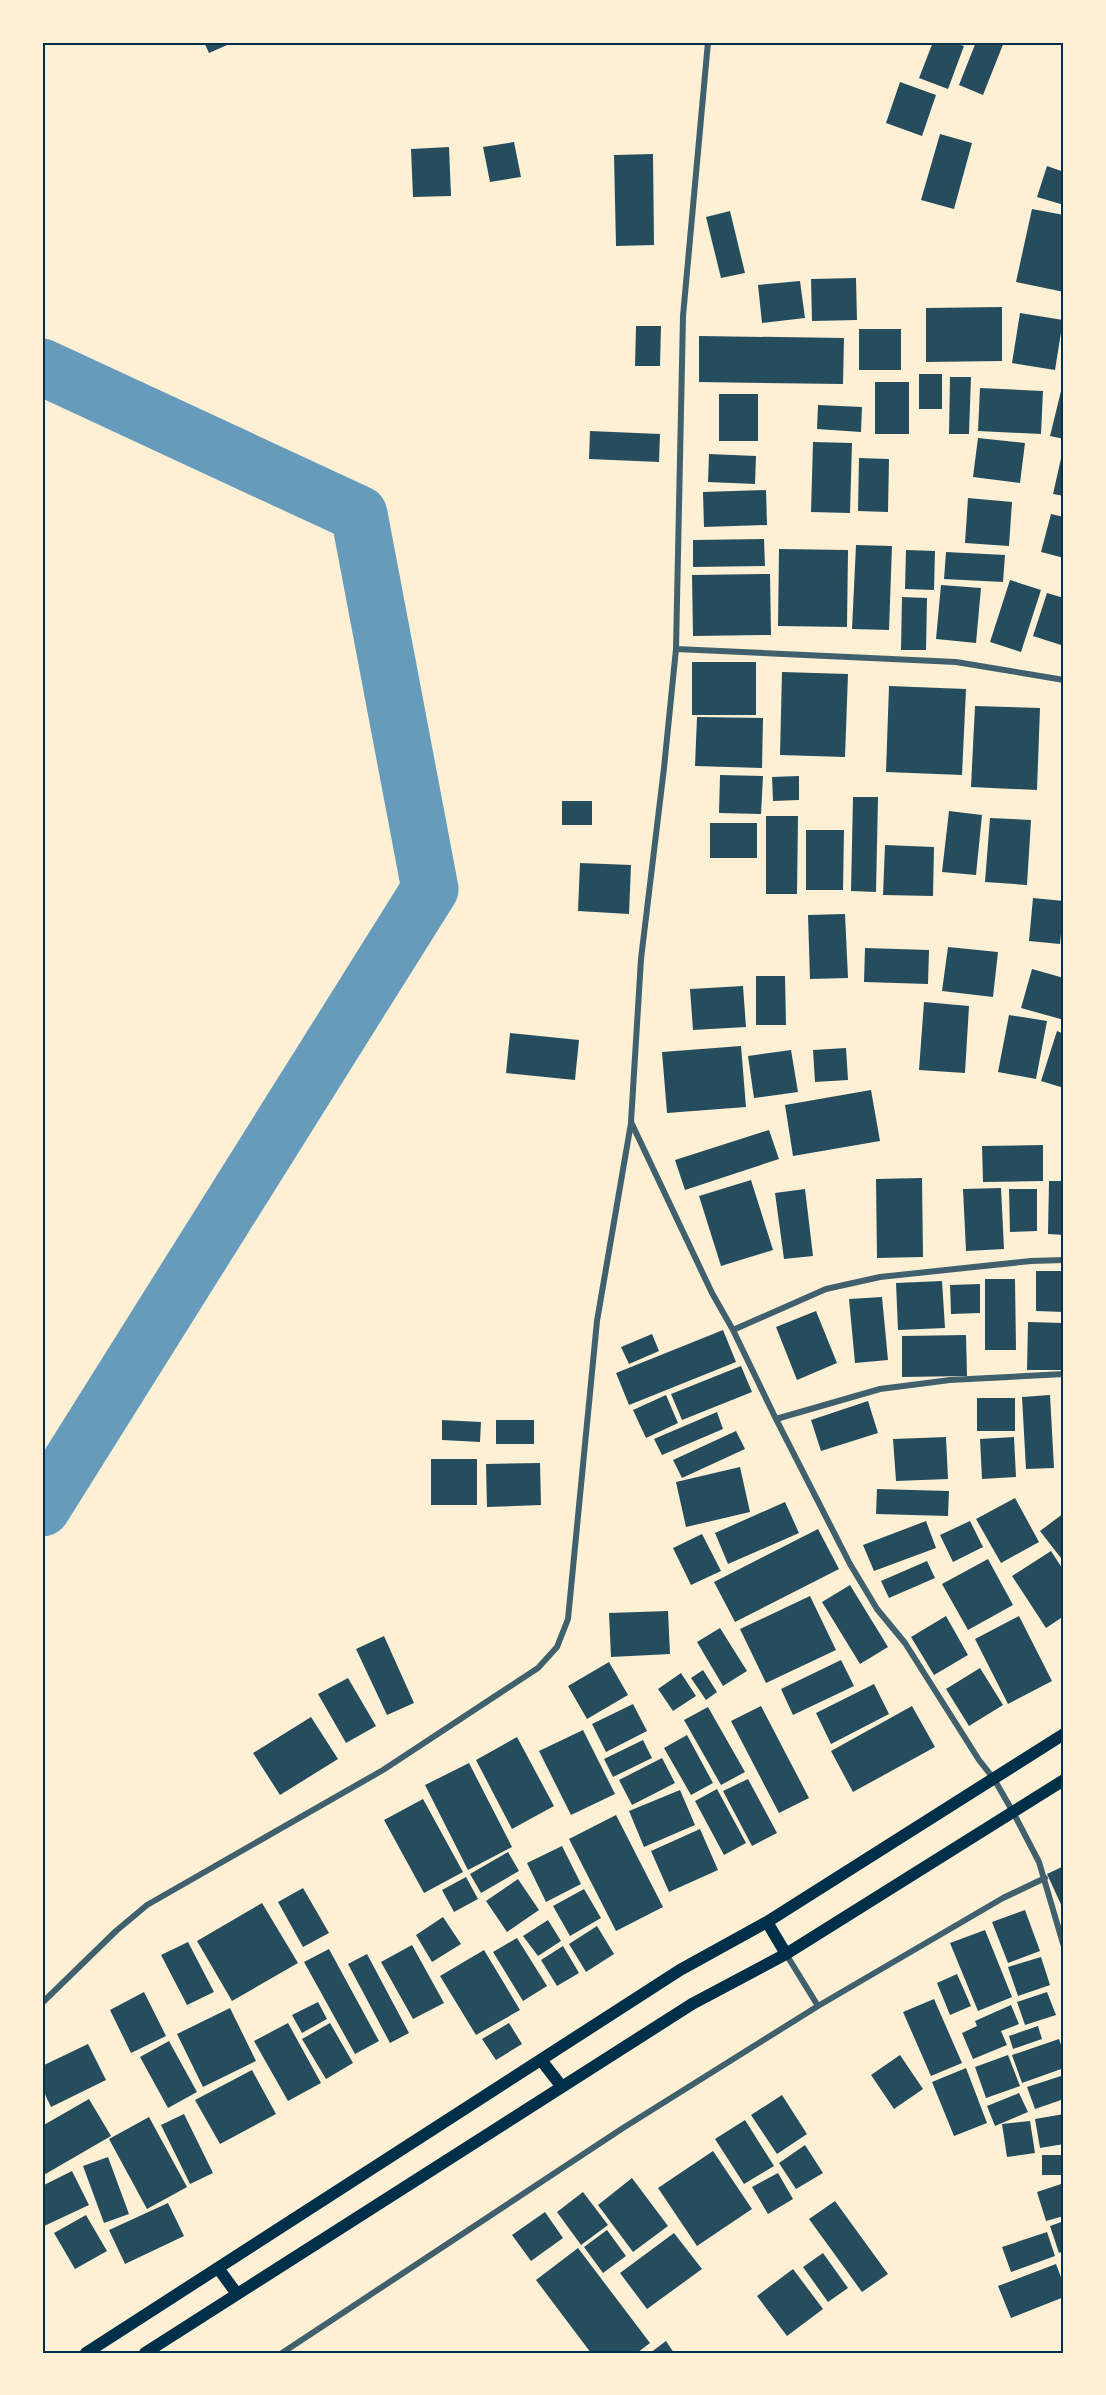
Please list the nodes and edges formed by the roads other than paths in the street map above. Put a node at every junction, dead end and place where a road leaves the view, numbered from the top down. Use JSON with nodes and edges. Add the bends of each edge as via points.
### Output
{"nodes":[{"id":1,"x":708,"y":42,"type":"edge"},
{"id":2,"x":676,"y":649,"type":"junction"},
{"id":3,"x":1064,"y":680,"type":"edge"},
{"id":4,"x":631,"y":1122,"type":"junction"},
{"id":5,"x":1064,"y":1260,"type":"edge"},
{"id":6,"x":734,"y":1330,"type":"junction"},
{"id":7,"x":1064,"y":1374,"type":"edge"},
{"id":8,"x":776,"y":1419,"type":"junction"},
{"id":9,"x":1064,"y":1734,"type":"edge"},
{"id":10,"x":990,"y":1775,"type":"junction"},
{"id":11,"x":1064,"y":1780,"type":"edge"},
{"id":12,"x":1013,"y":1812,"type":"junction"},
{"id":13,"x":1045,"y":1878,"type":"junction"},
{"id":14,"x":767,"y":1922,"type":"junction"},
{"id":15,"x":1064,"y":1947,"type":"edge"},
{"id":16,"x":786,"y":1954,"type":"junction"},
{"id":17,"x":42,"y":2003,"type":"edge"},
{"id":18,"x":818,"y":2006,"type":"junction"},
{"id":19,"x":541,"y":2060,"type":"junction"},
{"id":20,"x":562,"y":2087,"type":"junction"},
{"id":21,"x":218,"y":2268,"type":"junction"},
{"id":22,"x":237,"y":2294,"type":"junction"},
{"id":23,"x":86,"y":2353,"type":"edge"},
{"id":24,"x":145,"y":2353,"type":"edge"},
{"id":25,"x":282,"y":2353,"type":"edge"}],
"edges":[{"from":1,"to":2,"type":"street","via":[[683,316]]},
{"from":2,"to":3,"type":"street","via":[[956,662]]},
{"from":2,"to":4,"type":"street","via":[[641,959]]},
{"from":4,"to":6,"type":"street","via":[[712,1293]]},
{"from":4,"to":17,"type":"street","via":[[597,1321],[568,1619],[557,1647],[538,1668],[383,1770],[147,1905]]},
{"from":5,"to":6,"type":"street","via":[[880,1277],[826,1289]]},
{"from":6,"to":8,"type":"street"},
{"from":7,"to":8,"type":"street","via":[[950,1380],[880,1389]]},
{"from":8,"to":10,"type":"street","via":[[877,1609],[905,1643]]},
{"from":9,"to":10,"type":"main road"},
{"from":10,"to":12,"type":"street"},
{"from":10,"to":14,"type":"main road"},
{"from":11,"to":12,"type":"main road"},
{"from":12,"to":13,"type":"street"},
{"from":12,"to":16,"type":"main road"},
{"from":13,"to":15,"type":"street"},
{"from":13,"to":18,"type":"street"},
{"from":14,"to":16,"type":"main road"},
{"from":14,"to":19,"type":"main road","via":[[680,1970]]},
{"from":16,"to":18,"type":"street"},
{"from":16,"to":20,"type":"main road","via":[[692,2004]]},
{"from":18,"to":25,"type":"street","via":[[613,2134]]},
{"from":19,"to":20,"type":"main road"},
{"from":19,"to":21,"type":"main road"},
{"from":20,"to":22,"type":"main road"},
{"from":21,"to":22,"type":"main road"},
{"from":21,"to":23,"type":"main road"},
{"from":22,"to":24,"type":"main road"}]}
